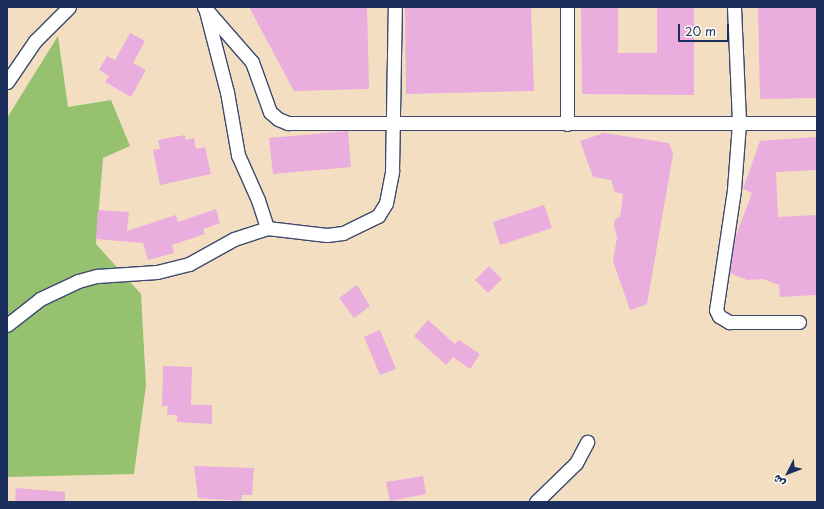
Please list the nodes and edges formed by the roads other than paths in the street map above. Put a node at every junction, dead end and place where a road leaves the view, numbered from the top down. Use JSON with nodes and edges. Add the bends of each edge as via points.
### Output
{"nodes":[{"id":1,"x":69,"y":7,"type":"edge"},
{"id":2,"x":395,"y":7,"type":"edge"},
{"id":3,"x":567,"y":7,"type":"edge"},
{"id":4,"x":734,"y":7,"type":"edge"},
{"id":5,"x":205,"y":8,"type":"edge"},
{"id":6,"x":7,"y":82,"type":"edge"},
{"id":7,"x":394,"y":123,"type":"junction"},
{"id":8,"x":739,"y":123,"type":"junction"},
{"id":9,"x":817,"y":123,"type":"edge"},
{"id":10,"x":567,"y":124,"type":"junction"},
{"id":11,"x":266,"y":228,"type":"junction"},
{"id":12,"x":12,"y":318,"type":"edge"},
{"id":13,"x":799,"y":322,"type":"dead end"},
{"id":14,"x":7,"y":325,"type":"edge"},
{"id":15,"x":587,"y":442,"type":"dead end"},
{"id":16,"x":536,"y":502,"type":"edge"}],
"edges":[{"from":1,"to":6,"type":"street","via":[[35,41]]},
{"from":2,"to":7,"type":"street"},
{"from":3,"to":10,"type":"street"},
{"from":4,"to":8,"type":"street"},
{"from":5,"to":7,"type":"street","via":[[252,62],[265,102],[278,119],[299,124]]},
{"from":5,"to":11,"type":"street","via":[[227,92],[238,155],[258,200]]},
{"from":7,"to":10,"type":"street"},
{"from":7,"to":11,"type":"street","via":[[392,171],[386,203],[378,216],[349,230],[327,235]]},
{"from":8,"to":9,"type":"street"},
{"from":8,"to":10,"type":"street"},
{"from":8,"to":13,"type":"street","via":[[734,190],[716,310],[719,316],[729,322]]},
{"from":11,"to":12,"type":"street","via":[[234,240],[189,264],[157,272],[97,276],[78,280],[61,287]]},
{"from":12,"to":14,"type":"street"},
{"from":15,"to":16,"type":"street","via":[[576,463]]}]}
